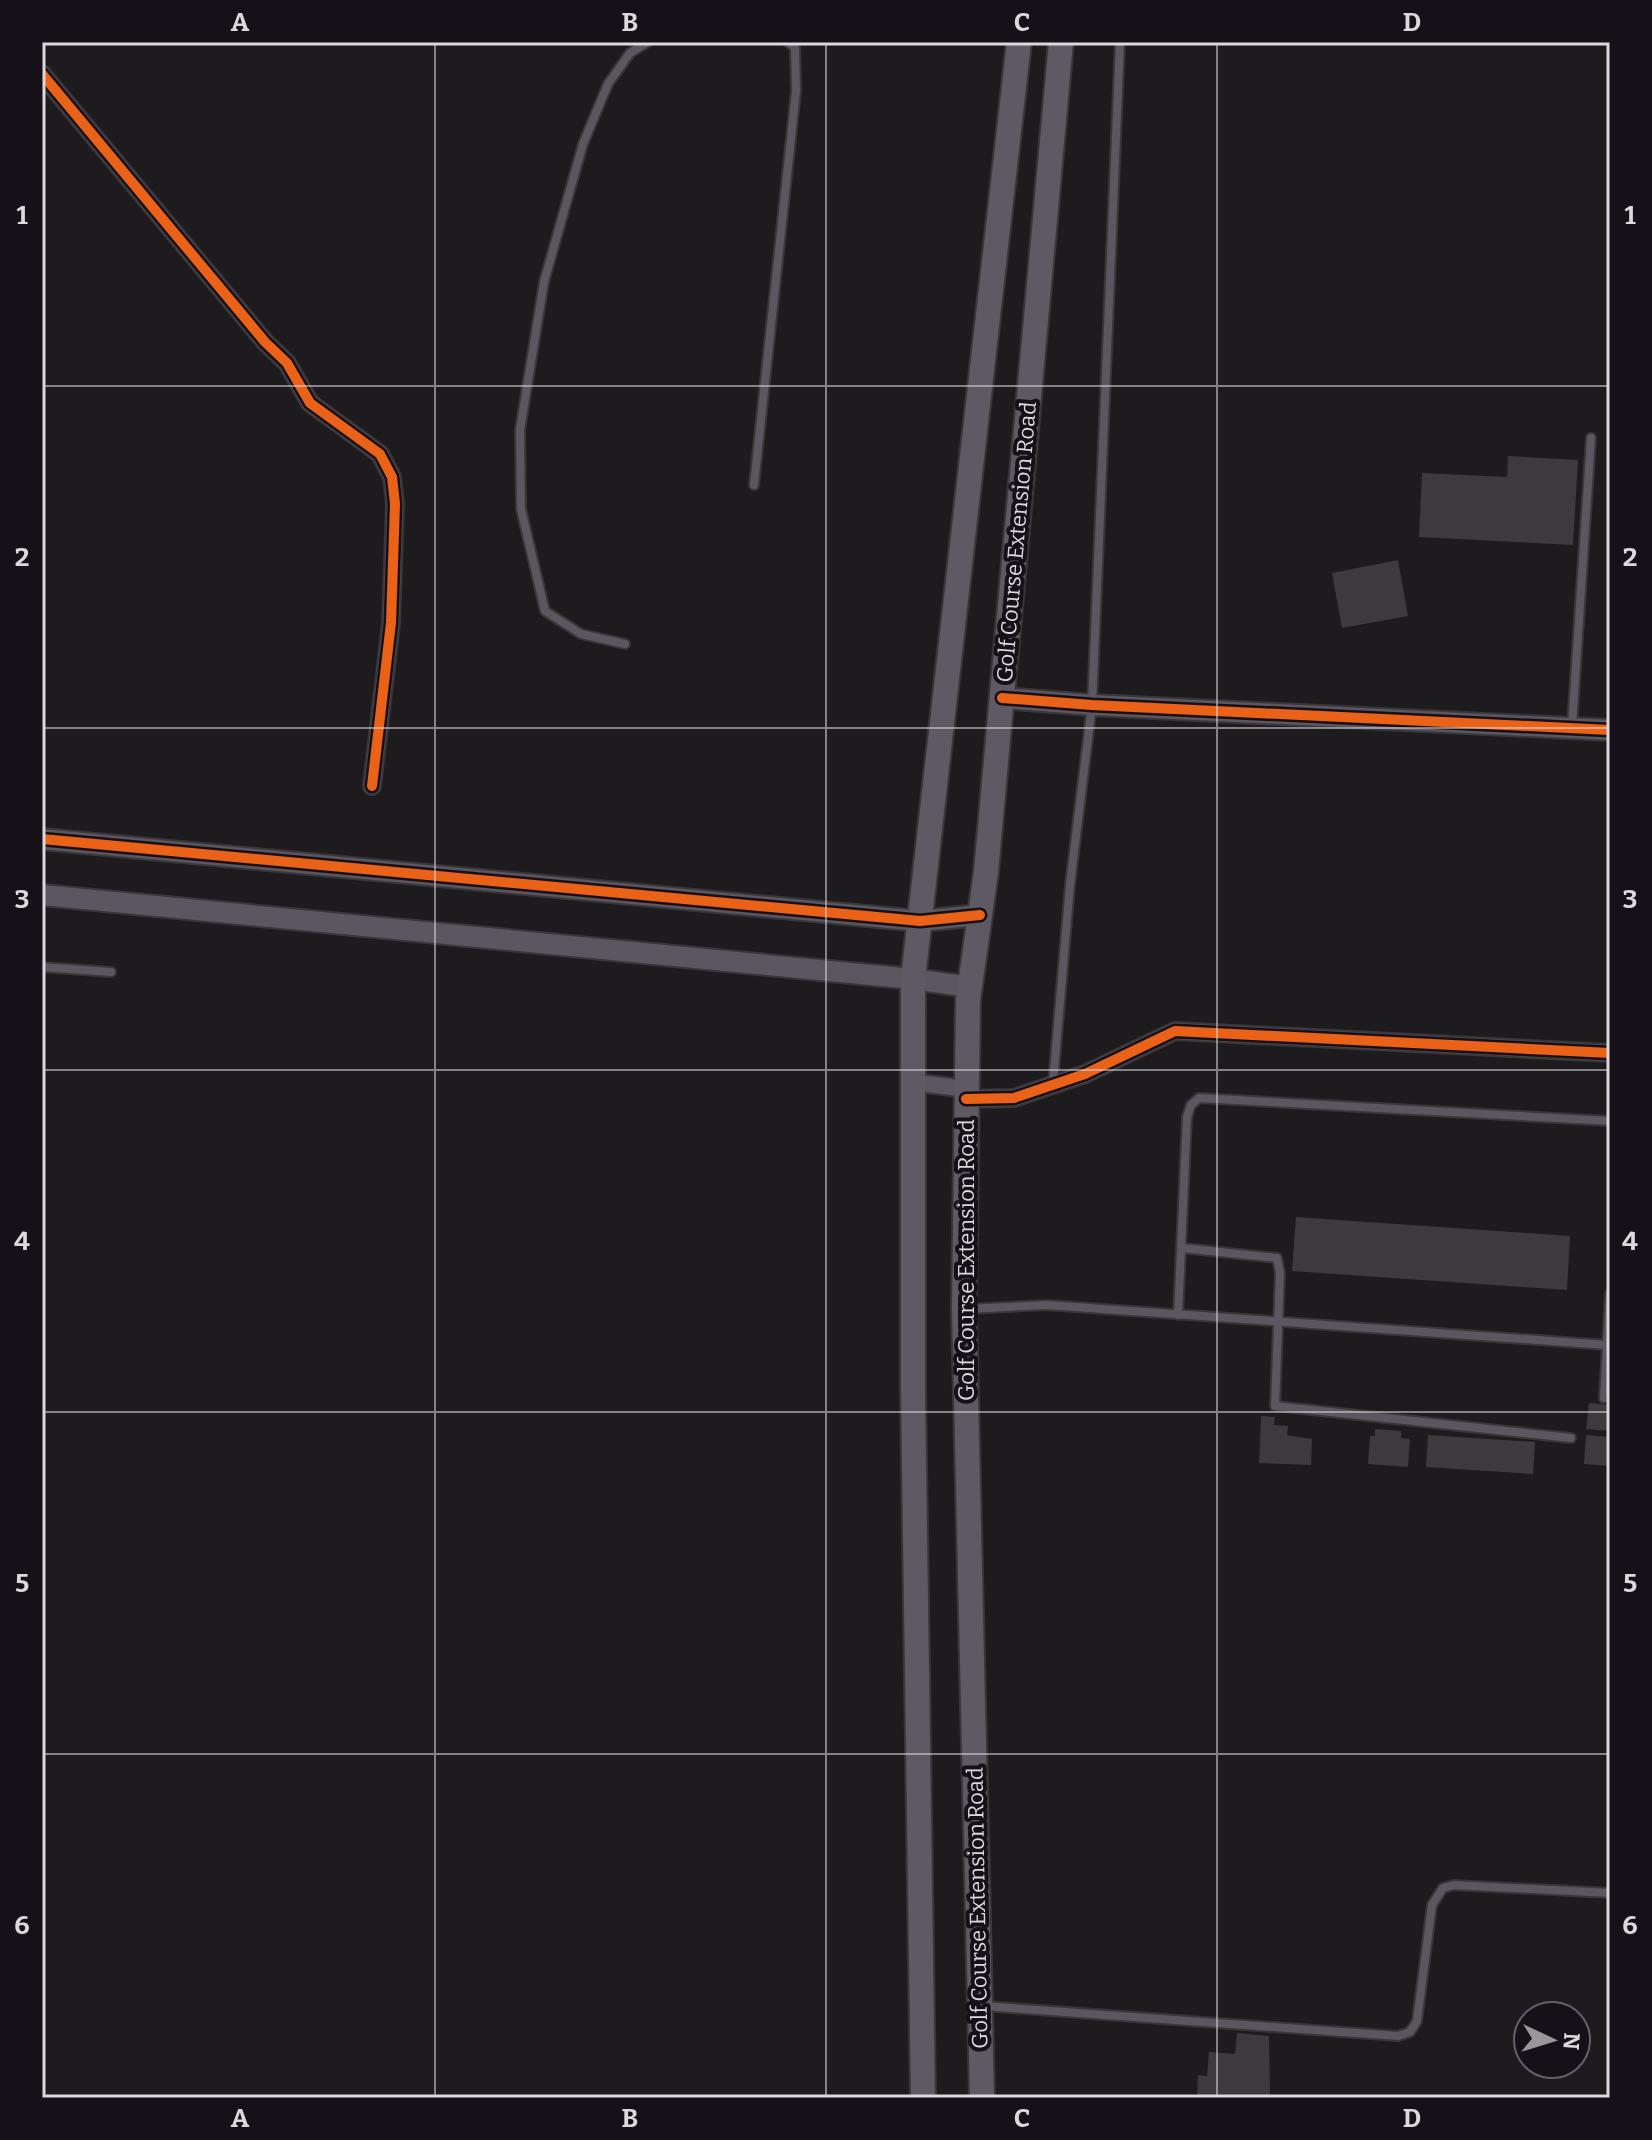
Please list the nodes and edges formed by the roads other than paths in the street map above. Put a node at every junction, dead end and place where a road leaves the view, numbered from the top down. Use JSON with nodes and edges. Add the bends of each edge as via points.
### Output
{"nodes":[{"id":1,"x":630,"y":42,"type":"edge"},
{"id":2,"x":648,"y":42,"type":"edge"},
{"id":3,"x":788,"y":42,"type":"edge"},
{"id":4,"x":1019,"y":42,"type":"edge"},
{"id":5,"x":1061,"y":42,"type":"edge"},
{"id":6,"x":1120,"y":42,"type":"edge"},
{"id":7,"x":630,"y":53,"type":"junction"},
{"id":8,"x":42,"y":74,"type":"edge"},
{"id":9,"x":1591,"y":438,"type":"dead end"},
{"id":10,"x":754,"y":485,"type":"dead end"},
{"id":11,"x":625,"y":644,"type":"dead end"},
{"id":12,"x":1002,"y":698,"type":"junction"},
{"id":13,"x":1092,"y":705,"type":"junction"},
{"id":14,"x":1572,"y":726,"type":"junction"},
{"id":15,"x":1610,"y":730,"type":"edge"},
{"id":16,"x":372,"y":786,"type":"dead end"},
{"id":17,"x":42,"y":839,"type":"edge"},
{"id":18,"x":42,"y":895,"type":"edge"},
{"id":19,"x":980,"y":915,"type":"junction"},
{"id":20,"x":920,"y":921,"type":"junction"},
{"id":21,"x":42,"y":967,"type":"edge"},
{"id":22,"x":111,"y":972,"type":"dead end"},
{"id":23,"x":913,"y":979,"type":"junction"},
{"id":24,"x":970,"y":987,"type":"junction"},
{"id":25,"x":1610,"y":1053,"type":"edge"},
{"id":26,"x":912,"y":1082,"type":"junction"},
{"id":27,"x":1053,"y":1083,"type":"junction"},
{"id":28,"x":966,"y":1094,"type":"junction"},
{"id":29,"x":1610,"y":1121,"type":"edge"},
{"id":30,"x":1182,"y":1248,"type":"junction"},
{"id":31,"x":1610,"y":1294,"type":"edge"},
{"id":32,"x":964,"y":1309,"type":"junction"},
{"id":33,"x":1178,"y":1315,"type":"junction"},
{"id":34,"x":1277,"y":1322,"type":"junction"},
{"id":35,"x":1607,"y":1345,"type":"junction"},
{"id":36,"x":1604,"y":1398,"type":"dead end"},
{"id":37,"x":1571,"y":1438,"type":"dead end"},
{"id":38,"x":1610,"y":1893,"type":"edge"},
{"id":39,"x":979,"y":2006,"type":"junction"},
{"id":40,"x":923,"y":2098,"type":"edge"},
{"id":41,"x":982,"y":2098,"type":"edge"}],
"edges":[{"from":1,"to":7,"type":"lane"},
{"from":2,"to":7,"type":"lane"},
{"from":3,"to":10,"type":"lane","via":[[795,48],[796,91]]},
{"from":4,"to":20,"type":"main road"},
{"from":5,"to":12,"type":"main road","name":"Golf Course Extension Road"},
{"from":6,"to":13,"type":"lane"},
{"from":7,"to":11,"type":"lane","via":[[608,84],[583,144],[544,282],[520,430],[521,509],[545,611],[581,634]]},
{"from":8,"to":16,"type":"street","via":[[287,363],[310,403],[380,454],[392,477],[391,623]]},
{"from":9,"to":14,"type":"lane"},
{"from":12,"to":13,"type":"street"},
{"from":12,"to":19,"type":"main road","name":"Golf Course Extension Road"},
{"from":13,"to":14,"type":"street"},
{"from":13,"to":27,"type":"lane"},
{"from":14,"to":15,"type":"street"},
{"from":17,"to":20,"type":"street"},
{"from":18,"to":23,"type":"street"},
{"from":19,"to":20,"type":"street"},
{"from":19,"to":24,"type":"main road","name":"Golf Course Extension Road"},
{"from":20,"to":23,"type":"main road"},
{"from":21,"to":22,"type":"lane"},
{"from":23,"to":24,"type":"street"},
{"from":23,"to":26,"type":"main road"},
{"from":24,"to":28,"type":"main road","name":"Golf Course Extension Road"},
{"from":25,"to":27,"type":"street","via":[[1175,1031],[1085,1074]]},
{"from":26,"to":28,"type":"street"},
{"from":26,"to":40,"type":"main road"},
{"from":27,"to":28,"type":"street","via":[[1014,1098]]},
{"from":28,"to":32,"type":"main road","name":"Golf Course Extension Road"},
{"from":29,"to":30,"type":"lane","via":[[1199,1098],[1187,1117]]},
{"from":30,"to":33,"type":"lane"},
{"from":30,"to":34,"type":"lane","via":[[1277,1258]]},
{"from":31,"to":35,"type":"lane"},
{"from":32,"to":33,"type":"lane","via":[[1047,1305]]},
{"from":32,"to":39,"type":"main road","name":"Golf Course Extension Road"},
{"from":33,"to":34,"type":"lane"},
{"from":34,"to":35,"type":"lane"},
{"from":34,"to":37,"type":"lane","via":[[1273,1396],[1278,1408]]},
{"from":35,"to":36,"type":"lane"},
{"from":38,"to":39,"type":"lane","via":[[1443,1888],[1432,1905],[1415,2028],[1398,2036]]},
{"from":39,"to":41,"type":"main road","name":"Golf Course Extension Road"}]}
